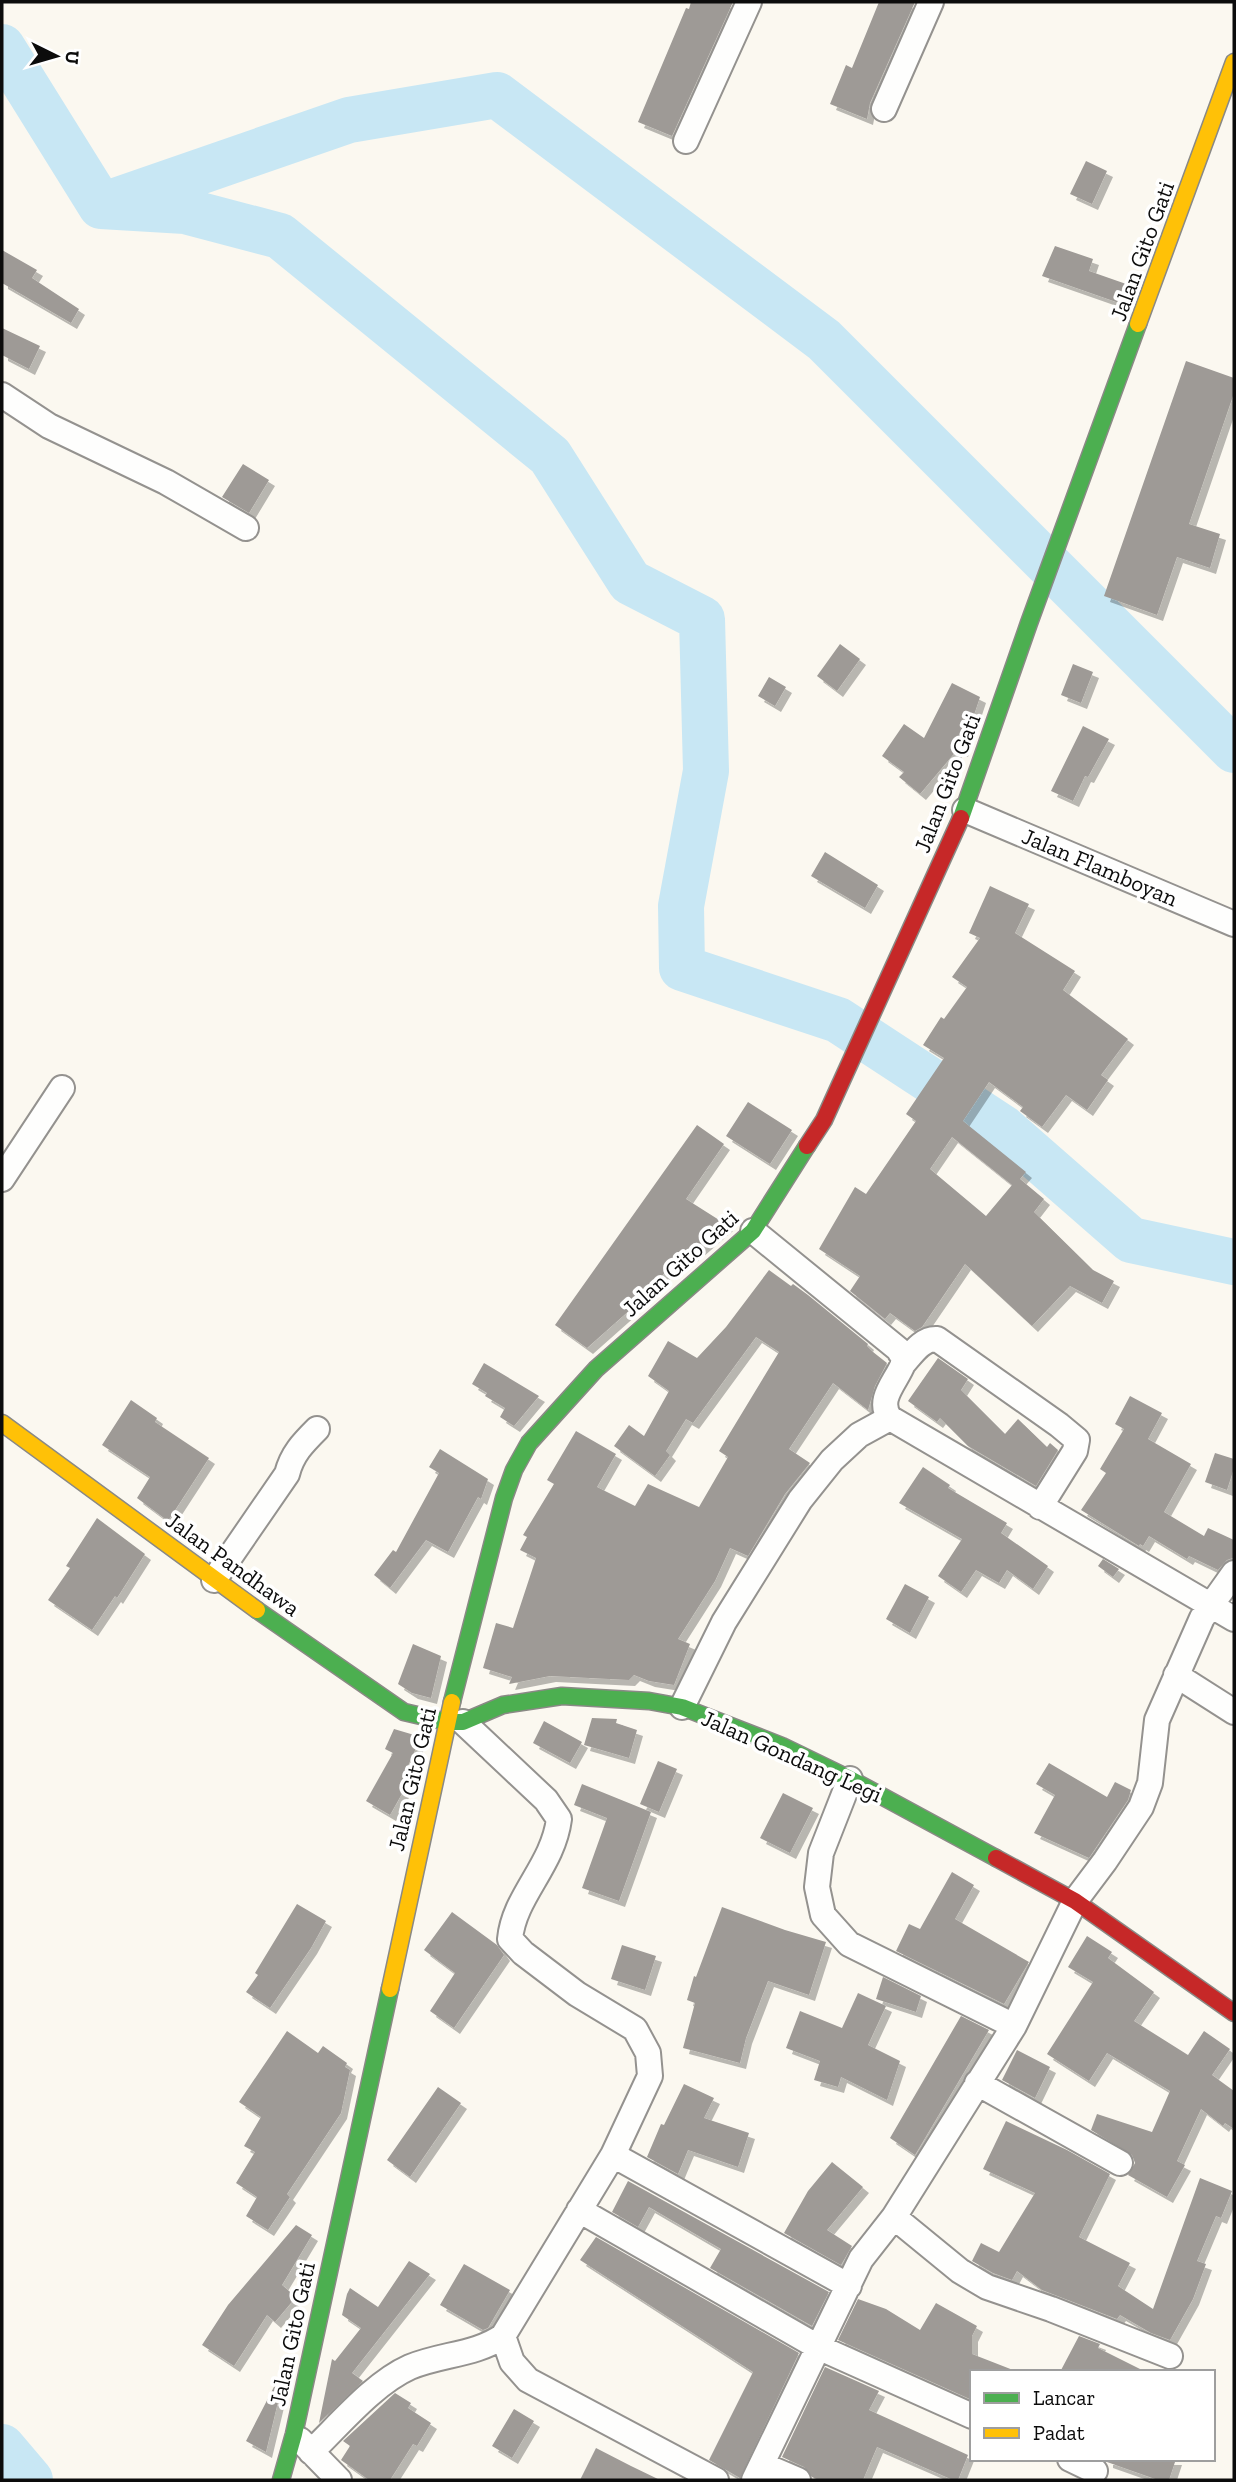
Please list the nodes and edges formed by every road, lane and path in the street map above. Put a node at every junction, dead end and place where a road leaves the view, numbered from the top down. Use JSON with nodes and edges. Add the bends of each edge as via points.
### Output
{"nodes":[{"id":1,"x":749,"y":2,"type":"edge"},
{"id":2,"x":931,"y":2,"type":"edge"},
{"id":3,"x":1234,"y":62,"type":"edge"},
{"id":4,"x":884,"y":109,"type":"dead end"},
{"id":5,"x":686,"y":141,"type":"dead end"},
{"id":6,"x":2,"y":395,"type":"edge"},
{"id":7,"x":246,"y":528,"type":"dead end"},
{"id":8,"x":965,"y":810,"type":"junction"},
{"id":9,"x":1234,"y":924,"type":"edge"},
{"id":10,"x":62,"y":1088,"type":"dead end"},
{"id":11,"x":2,"y":1179,"type":"edge"},
{"id":12,"x":753,"y":1231,"type":"junction"},
{"id":13,"x":903,"y":1364,"type":"junction"},
{"id":14,"x":890,"y":1418,"type":"junction"},
{"id":15,"x":2,"y":1423,"type":"edge"},
{"id":16,"x":317,"y":1429,"type":"dead end"},
{"id":17,"x":1040,"y":1507,"type":"junction"},
{"id":18,"x":1234,"y":1573,"type":"edge"},
{"id":19,"x":214,"y":1580,"type":"junction"},
{"id":20,"x":1209,"y":1606,"type":"junction"},
{"id":21,"x":1234,"y":1619,"type":"edge"},
{"id":22,"x":1176,"y":1675,"type":"junction"},
{"id":23,"x":682,"y":1707,"type":"junction"},
{"id":24,"x":1234,"y":1712,"type":"edge"},
{"id":25,"x":455,"y":1722,"type":"junction"},
{"id":26,"x":850,"y":1779,"type":"junction"},
{"id":27,"x":1075,"y":1901,"type":"junction"},
{"id":28,"x":1234,"y":2013,"type":"edge"},
{"id":29,"x":1014,"y":2026,"type":"junction"},
{"id":30,"x":977,"y":2083,"type":"junction"},
{"id":31,"x":612,"y":2155,"type":"junction"},
{"id":32,"x":1120,"y":2163,"type":"dead end"},
{"id":33,"x":587,"y":2214,"type":"junction"},
{"id":34,"x":894,"y":2217,"type":"junction"},
{"id":35,"x":849,"y":2286,"type":"junction"},
{"id":36,"x":503,"y":2336,"type":"junction"},
{"id":37,"x":818,"y":2347,"type":"junction"},
{"id":38,"x":1170,"y":2356,"type":"dead end"},
{"id":39,"x":970,"y":2415,"type":"edge"},
{"id":40,"x":303,"y":2443,"type":"junction"},
{"id":41,"x":1073,"y":2461,"type":"edge"},
{"id":42,"x":1095,"y":2471,"type":"dead end"},
{"id":43,"x":758,"y":2473,"type":"edge"},
{"id":44,"x":281,"y":2480,"type":"edge"},
{"id":45,"x":339,"y":2480,"type":"edge"},
{"id":46,"x":716,"y":2480,"type":"edge"},
{"id":47,"x":798,"y":2480,"type":"edge"}],
"edges":[{"from":1,"to":5,"type":"street"},
{"from":2,"to":4,"type":"street"},
{"from":3,"to":8,"type":"main road","name":"Jalan Gito Gati"},
{"from":6,"to":7,"type":"street","via":[[49,426],[166,482]]},
{"from":8,"to":9,"type":"street","name":"Jalan Flamboyan"},
{"from":8,"to":12,"type":"main road","name":"Jalan Gito Gati","via":[[824,1120]]},
{"from":10,"to":11,"type":"street"},
{"from":12,"to":13,"type":"street","via":[[898,1349]]},
{"from":12,"to":25,"type":"main road","name":"Jalan Gito Gati","via":[[596,1369],[529,1443],[504,1498]]},
{"from":13,"to":14,"type":"street","via":[[884,1403]]},
{"from":13,"to":17,"type":"street","via":[[924,1342],[937,1339],[1077,1440],[1075,1451]]},
{"from":14,"to":17,"type":"street"},
{"from":14,"to":23,"type":"street","via":[[859,1436],[832,1460],[800,1500],[724,1622]]},
{"from":15,"to":19,"type":"main road","name":"Jalan Pandhawa"},
{"from":16,"to":19,"type":"street","via":[[297,1449],[286,1474]]},
{"from":17,"to":20,"type":"street"},
{"from":18,"to":20,"type":"street"},
{"from":19,"to":25,"type":"main road","name":"Jalan Pandhawa","via":[[404,1712]]},
{"from":20,"to":21,"type":"street"},
{"from":20,"to":22,"type":"street"},
{"from":22,"to":24,"type":"street"},
{"from":22,"to":27,"type":"street","via":[[1157,1720],[1147,1795]]},
{"from":23,"to":25,"type":"main road","name":"Jalan Gondang Legi","via":[[649,1700],[562,1696],[503,1705]]},
{"from":23,"to":26,"type":"main road","name":"Jalan Gondang Legi","via":[[782,1746]]},
{"from":25,"to":31,"type":"street","via":[[546,1800],[559,1819],[545,1864],[511,1920],[510,1939],[577,1994],[635,2029],[648,2053],[650,2076]]},
{"from":25,"to":40,"type":"main road","name":"Jalan Gito Gati"},
{"from":26,"to":27,"type":"main road","name":"Jalan Gondang Legi"},
{"from":26,"to":29,"type":"street","via":[[821,1853],[817,1886],[823,1915],[849,1944]]},
{"from":27,"to":28,"type":"main road","name":"Jalan Gondang Legi"},
{"from":27,"to":29,"type":"street"},
{"from":29,"to":30,"type":"street"},
{"from":30,"to":32,"type":"street"},
{"from":30,"to":34,"type":"street"},
{"from":31,"to":33,"type":"street"},
{"from":31,"to":35,"type":"street"},
{"from":33,"to":36,"type":"street"},
{"from":33,"to":37,"type":"street"},
{"from":34,"to":35,"type":"street","via":[[861,2259]]},
{"from":34,"to":38,"type":"street","via":[[987,2287]]},
{"from":35,"to":37,"type":"street"},
{"from":36,"to":40,"type":"street","via":[[488,2347],[443,2356],[393,2376]]},
{"from":36,"to":46,"type":"street","via":[[512,2362],[528,2380]]},
{"from":37,"to":39,"type":"street"},
{"from":37,"to":43,"type":"street"},
{"from":40,"to":44,"type":"main road","name":"Jalan Gito Gati"},
{"from":40,"to":45,"type":"street"},
{"from":41,"to":42,"type":"street"},
{"from":43,"to":47,"type":"street"}]}
